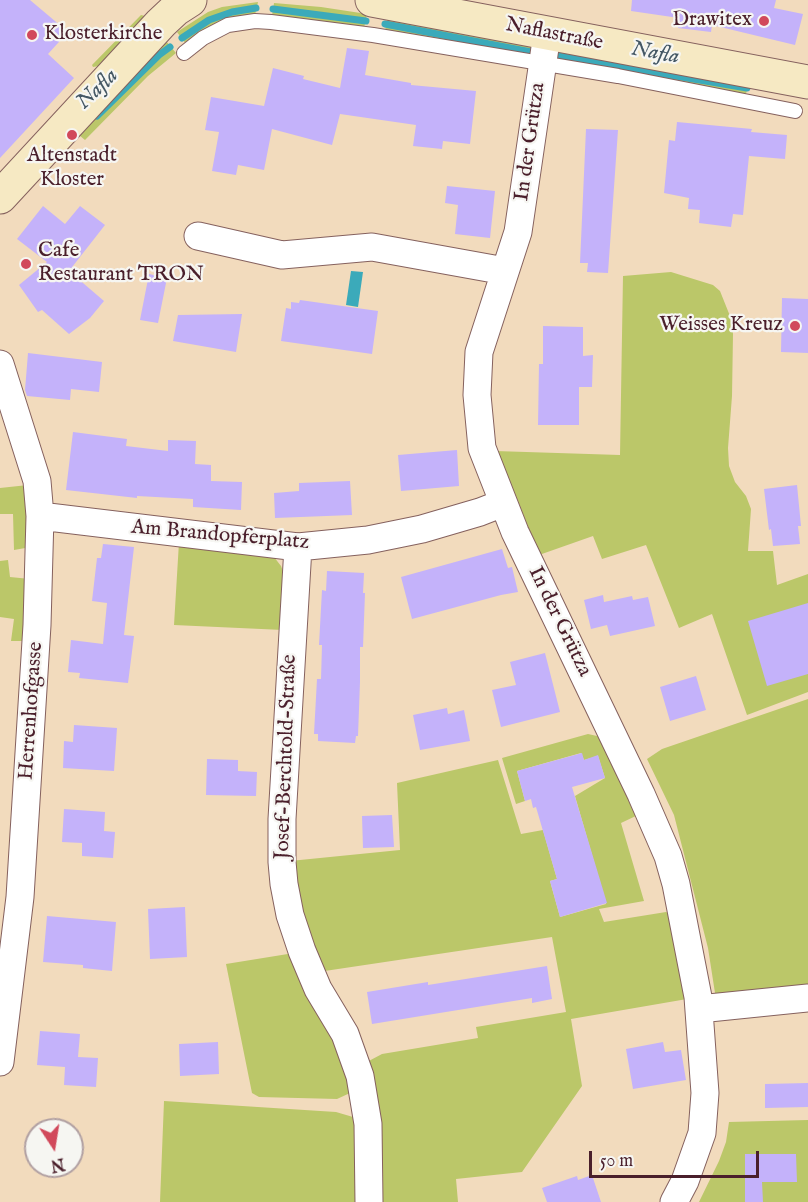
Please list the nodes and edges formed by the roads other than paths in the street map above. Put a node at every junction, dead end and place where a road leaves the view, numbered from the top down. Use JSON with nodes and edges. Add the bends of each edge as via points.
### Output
{"nodes":[{"id":1,"x":190,"y":0,"type":"edge"},
{"id":2,"x":375,"y":14,"type":"edge"},
{"id":3,"x":544,"y":49,"type":"junction"},
{"id":4,"x":184,"y":52,"type":"dead end"},
{"id":5,"x":802,"y":96,"type":"edge"},
{"id":6,"x":0,"y":197,"type":"edge"},
{"id":7,"x":198,"y":236,"type":"dead end"},
{"id":8,"x":505,"y":271,"type":"junction"},
{"id":9,"x":0,"y":364,"type":"edge"},
{"id":10,"x":503,"y":503,"type":"junction"},
{"id":11,"x":40,"y":516,"type":"junction"},
{"id":12,"x":298,"y":547,"type":"junction"},
{"id":13,"x":808,"y":998,"type":"edge"},
{"id":14,"x":699,"y":1009,"type":"junction"},
{"id":15,"x":0,"y":1062,"type":"edge"},
{"id":16,"x":369,"y":1202,"type":"edge"},
{"id":17,"x":674,"y":1202,"type":"edge"}],
"edges":[{"from":1,"to":6,"type":"main road","via":[[161,23]]},
{"from":2,"to":3,"type":"main road","name":"Naflastraße"},
{"from":2,"to":4,"type":"lane","via":[[228,25]]},
{"from":3,"to":5,"type":"main road","name":"Naflastraße"},
{"from":3,"to":8,"type":"street","name":"In der Grütza","via":[[518,232]]},
{"from":7,"to":8,"type":"street","via":[[282,255],[372,247]]},
{"from":8,"to":10,"type":"street","name":"In der Grütza","via":[[479,352],[477,395],[482,448]]},
{"from":9,"to":11,"type":"street","name":"Herrenhofgasse","via":[[37,481]]},
{"from":10,"to":12,"type":"street","name":"Am Brandopferplatz","via":[[379,538]]},
{"from":10,"to":14,"type":"street","name":"In der Grütza","via":[[668,856]]},
{"from":11,"to":12,"type":"street","name":"Am Brandopferplatz"},
{"from":11,"to":15,"type":"street","name":"Herrenhofgasse","via":[[20,897]]},
{"from":12,"to":16,"type":"street","name":"Josef-Berchtold-Straße","via":[[282,819],[284,884],[302,951],[318,989],[345,1034],[360,1076],[368,1124]]},
{"from":13,"to":14,"type":"street"},
{"from":14,"to":17,"type":"street","name":"In der Grütza","via":[[705,1078],[702,1133]]}]}
